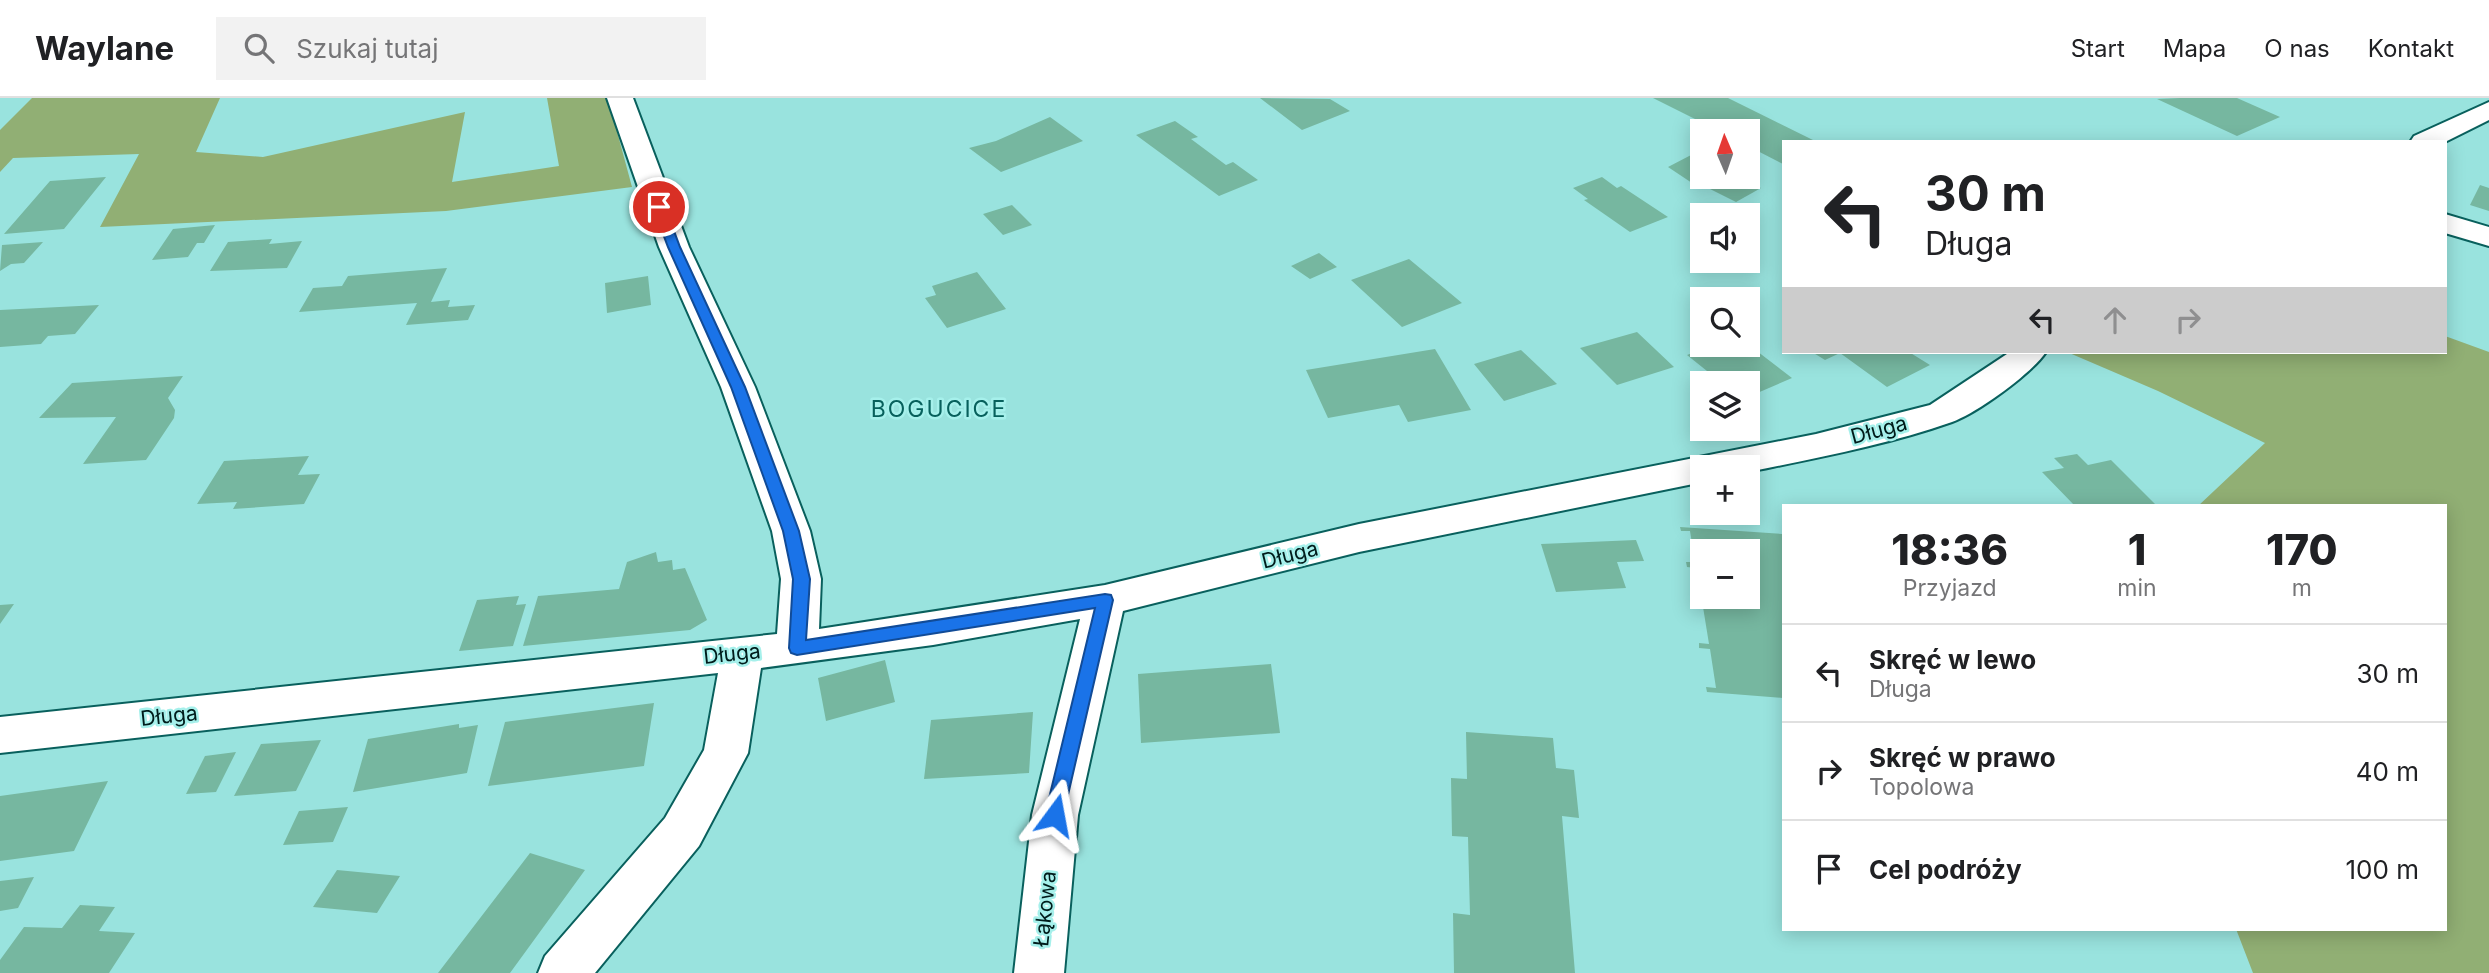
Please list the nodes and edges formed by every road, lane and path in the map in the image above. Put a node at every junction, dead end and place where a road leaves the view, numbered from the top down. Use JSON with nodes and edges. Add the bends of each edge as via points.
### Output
{"nodes":[{"id":1,"x":620,"y":98,"type":"edge"},
{"id":2,"x":2489,"y":110,"type":"edge"},
{"id":3,"x":2428,"y":140,"type":"edge"},
{"id":4,"x":2447,"y":224,"type":"edge"},
{"id":5,"x":2489,"y":237,"type":"edge"},
{"id":6,"x":2027,"y":354,"type":"edge"},
{"id":7,"x":1760,"y":457,"type":"edge"},
{"id":8,"x":1690,"y":472,"type":"edge"},
{"id":9,"x":1105,"y":600,"type":"junction"},
{"id":10,"x":797,"y":648,"type":"junction"},
{"id":11,"x":742,"y":652,"type":"junction"},
{"id":12,"x":0,"y":735,"type":"edge"},
{"id":13,"x":563,"y":973,"type":"edge"},
{"id":14,"x":1038,"y":973,"type":"edge"}],
"edges":[{"from":1,"to":10,"type":"street","via":[[674,247],[738,387],[791,531],[802,579]]},
{"from":2,"to":3,"type":"street"},
{"from":4,"to":5,"type":"street"},
{"from":6,"to":7,"type":"street","name":"Długa","via":[[2015,368],[1942,413]]},
{"from":8,"to":9,"type":"street","name":"Długa","via":[[1359,538]]},
{"from":9,"to":10,"type":"street","name":"Długa"},
{"from":9,"to":14,"type":"street","name":"Łąkowa","via":[[1055,815]]},
{"from":10,"to":11,"type":"street","name":"Długa"},
{"from":11,"to":12,"type":"street","name":"Długa"},
{"from":11,"to":13,"type":"street","via":[[726,753],[682,832]]}]}
